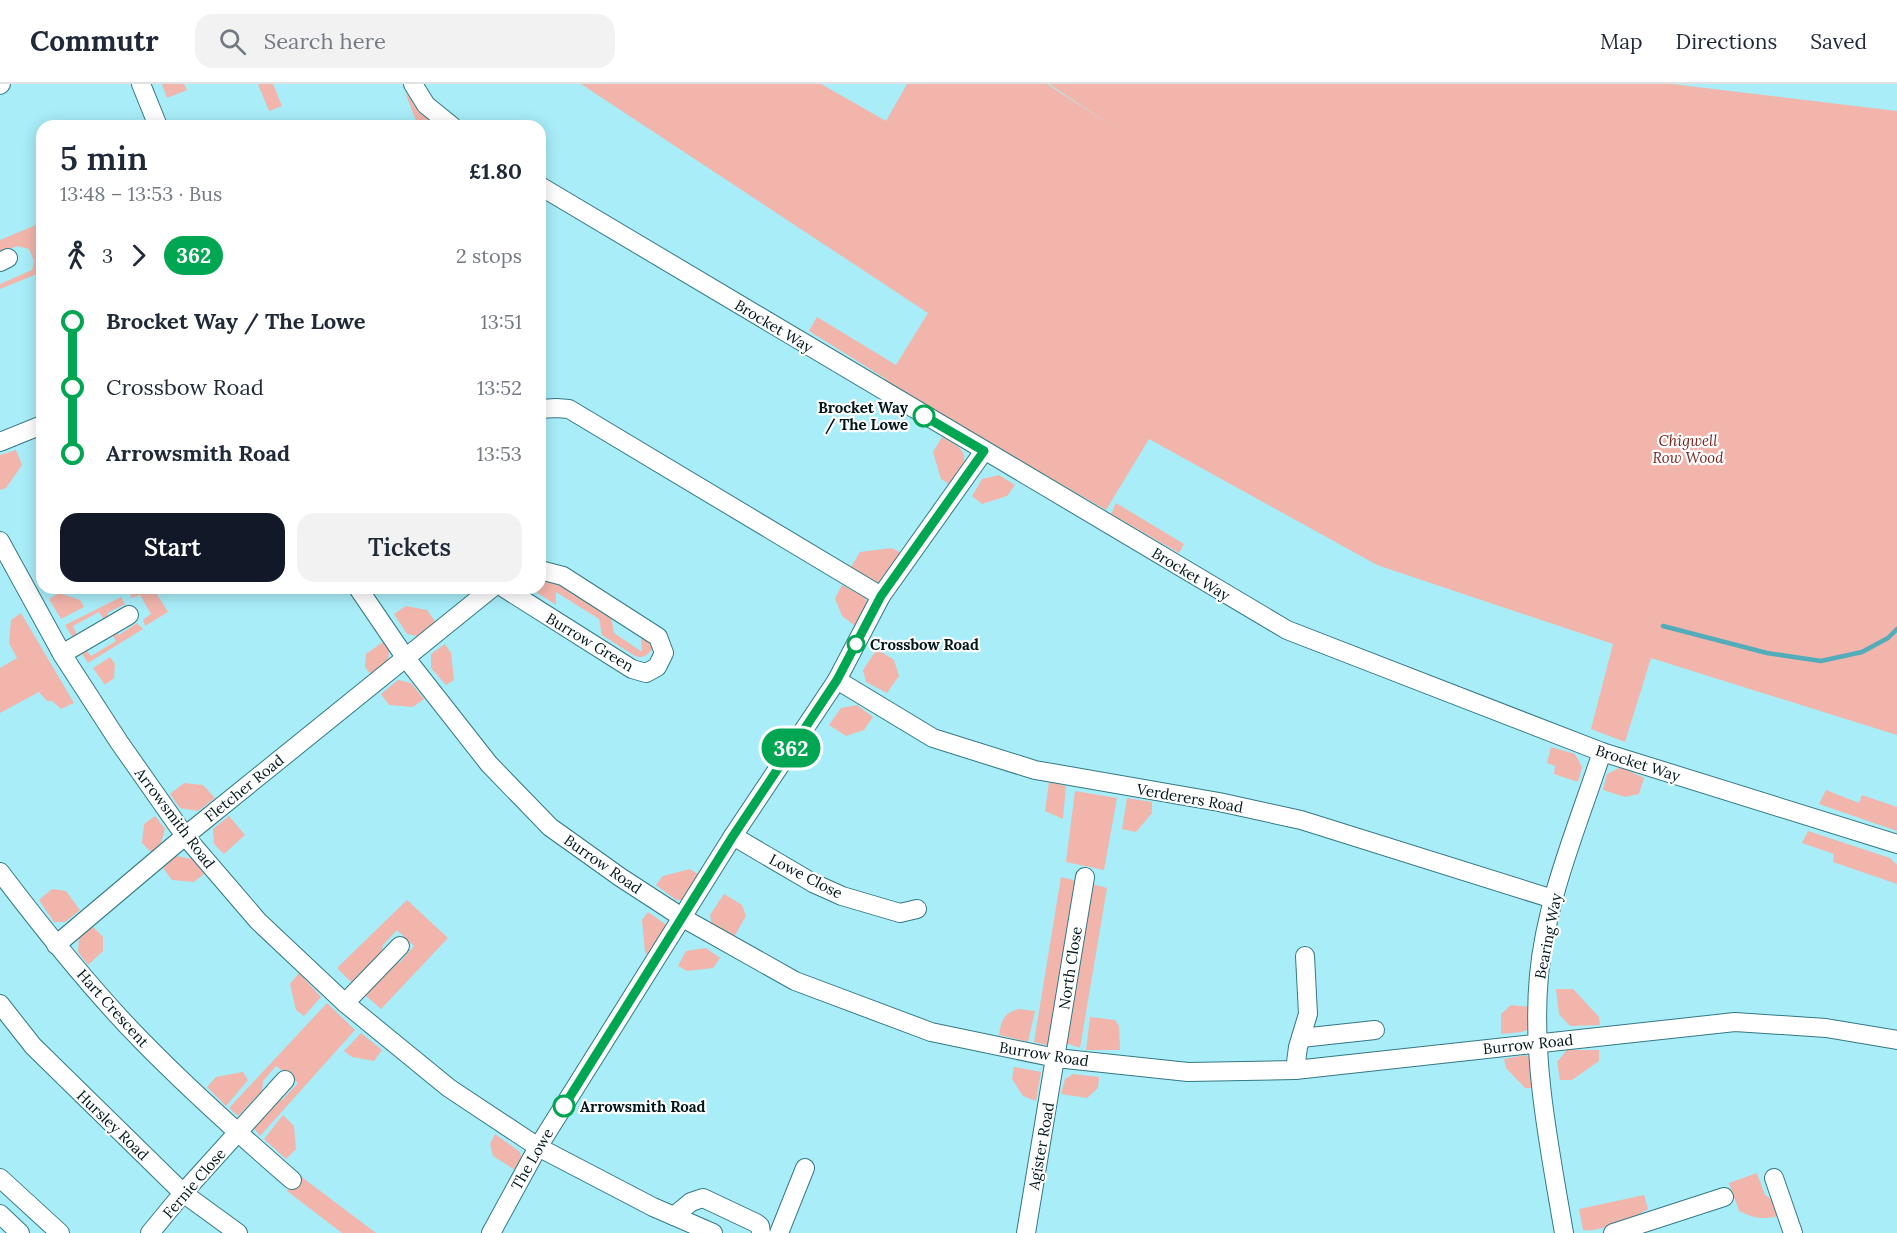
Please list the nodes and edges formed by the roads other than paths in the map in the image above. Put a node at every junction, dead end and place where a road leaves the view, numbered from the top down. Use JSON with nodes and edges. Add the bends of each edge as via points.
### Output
{"nodes":[{"id":1,"x":141,"y":84,"type":"edge"},
{"id":2,"x":413,"y":84,"type":"edge"},
{"id":3,"x":156,"y":120,"type":"edge"},
{"id":4,"x":445,"y":120,"type":"edge"},
{"id":5,"x":546,"y":190,"type":"edge"},
{"id":6,"x":546,"y":409,"type":"edge"},
{"id":7,"x":36,"y":427,"type":"edge"},
{"id":8,"x":0,"y":442,"type":"edge"},
{"id":9,"x":984,"y":451,"type":"junction"},
{"id":10,"x":0,"y":541,"type":"edge"},
{"id":11,"x":546,"y":572,"type":"edge"},
{"id":12,"x":362,"y":594,"type":"edge"},
{"id":13,"x":484,"y":594,"type":"edge"},
{"id":14,"x":513,"y":594,"type":"edge"},
{"id":15,"x":881,"y":596,"type":"junction"},
{"id":16,"x":129,"y":615,"type":"dead end"},
{"id":17,"x":62,"y":654,"type":"junction"},
{"id":18,"x":405,"y":657,"type":"junction"},
{"id":19,"x":837,"y":680,"type":"junction"},
{"id":20,"x":1602,"y":752,"type":"junction"},
{"id":21,"x":185,"y":836,"type":"junction"},
{"id":22,"x":733,"y":836,"type":"junction"},
{"id":23,"x":1897,"y":844,"type":"edge"},
{"id":24,"x":0,"y":872,"type":"edge"},
{"id":25,"x":1085,"y":877,"type":"dead end"},
{"id":26,"x":1553,"y":899,"type":"junction"},
{"id":27,"x":917,"y":909,"type":"dead end"},
{"id":28,"x":683,"y":918,"type":"junction"},
{"id":29,"x":56,"y":945,"type":"junction"},
{"id":30,"x":399,"y":946,"type":"dead end"},
{"id":31,"x":1305,"y":956,"type":"dead end"},
{"id":32,"x":345,"y":1003,"type":"junction"},
{"id":33,"x":0,"y":1004,"type":"edge"},
{"id":34,"x":1375,"y":1030,"type":"dead end"},
{"id":35,"x":1301,"y":1038,"type":"junction"},
{"id":36,"x":1897,"y":1040,"type":"edge"},
{"id":37,"x":1538,"y":1042,"type":"junction"},
{"id":38,"x":1056,"y":1058,"type":"junction"},
{"id":39,"x":1295,"y":1070,"type":"junction"},
{"id":40,"x":285,"y":1080,"type":"dead end"},
{"id":41,"x":238,"y":1133,"type":"junction"},
{"id":42,"x":538,"y":1147,"type":"junction"},
{"id":43,"x":805,"y":1168,"type":"dead end"},
{"id":44,"x":0,"y":1178,"type":"edge"},
{"id":45,"x":1774,"y":1178,"type":"dead end"},
{"id":46,"x":292,"y":1180,"type":"dead end"},
{"id":47,"x":183,"y":1193,"type":"junction"},
{"id":48,"x":1724,"y":1197,"type":"dead end"},
{"id":49,"x":0,"y":1214,"type":"edge"},
{"id":50,"x":674,"y":1216,"type":"junction"},
{"id":51,"x":20,"y":1233,"type":"edge"},
{"id":52,"x":60,"y":1233,"type":"edge"},
{"id":53,"x":150,"y":1233,"type":"edge"},
{"id":54,"x":237,"y":1233,"type":"edge"},
{"id":55,"x":491,"y":1233,"type":"edge"},
{"id":56,"x":713,"y":1233,"type":"edge"},
{"id":57,"x":761,"y":1233,"type":"edge"},
{"id":58,"x":779,"y":1233,"type":"edge"},
{"id":59,"x":1026,"y":1233,"type":"edge"},
{"id":60,"x":1564,"y":1233,"type":"edge"},
{"id":61,"x":1613,"y":1233,"type":"edge"},
{"id":62,"x":1793,"y":1233,"type":"edge"}],
"edges":[{"from":1,"to":3,"type":"street"},
{"from":2,"to":4,"type":"street","via":[[426,105]]},
{"from":5,"to":9,"type":"street","name":"Brocket Way"},
{"from":6,"to":15,"type":"street","via":[[569,410]]},
{"from":7,"to":8,"type":"street"},
{"from":9,"to":15,"type":"street","name":"The Lowe"},
{"from":9,"to":20,"type":"street","name":"Brocket Way","via":[[1287,630]]},
{"from":10,"to":17,"type":"street","name":"Arrowsmith Road"},
{"from":11,"to":14,"type":"street","name":"Burrow Green","via":[[563,576],[658,637],[664,653],[657,667],[646,673],[632,669]]},
{"from":12,"to":18,"type":"street","name":"Burrow Road"},
{"from":13,"to":18,"type":"street"},
{"from":15,"to":19,"type":"street","name":"The Lowe"},
{"from":16,"to":17,"type":"street"},
{"from":17,"to":21,"type":"street","name":"Arrowsmith Road"},
{"from":18,"to":21,"type":"street","name":"Fletcher Road"},
{"from":18,"to":28,"type":"street","name":"Burrow Road","via":[[489,764],[550,826]]},
{"from":19,"to":22,"type":"street","name":"The Lowe"},
{"from":19,"to":26,"type":"street","name":"Verderers Road","via":[[933,738],[1035,771],[1301,820]]},
{"from":20,"to":23,"type":"street","name":"Brocket Way"},
{"from":20,"to":26,"type":"street","name":"Bearing Way"},
{"from":21,"to":29,"type":"street","name":"Fletcher Road"},
{"from":21,"to":32,"type":"street","name":"Arrowsmith Road","via":[[258,921]]},
{"from":22,"to":27,"type":"street","name":"Lowe Close","via":[[821,878],[842,896],[900,913]]},
{"from":22,"to":28,"type":"street","name":"The Lowe"},
{"from":24,"to":29,"type":"street","name":"Hart Crescent"},
{"from":25,"to":38,"type":"street","name":"North Close"},
{"from":26,"to":37,"type":"street","name":"Bearing Way","via":[[1539,975]]},
{"from":28,"to":38,"type":"street","name":"Burrow Road","via":[[795,981],[931,1032]]},
{"from":28,"to":42,"type":"street","name":"The Lowe"},
{"from":29,"to":41,"type":"street","name":"Hart Crescent","via":[[140,1040]]},
{"from":30,"to":32,"type":"street"},
{"from":31,"to":35,"type":"street","via":[[1308,1014]]},
{"from":32,"to":42,"type":"street","name":"Arrowsmith Road","via":[[448,1088]]},
{"from":33,"to":47,"type":"street","name":"Hursley Road","via":[[33,1046]]},
{"from":34,"to":35,"type":"street"},
{"from":35,"to":39,"type":"street"},
{"from":36,"to":37,"type":"street","name":"Burrow Road","via":[[1826,1028],[1735,1022]]},
{"from":37,"to":39,"type":"street","name":"Burrow Road"},
{"from":37,"to":60,"type":"street","name":"Bearing Way"},
{"from":38,"to":39,"type":"street","name":"Burrow Road","via":[[1188,1072]]},
{"from":38,"to":59,"type":"street","name":"Agister Road"},
{"from":40,"to":41,"type":"street","name":"Fernie Close"},
{"from":41,"to":46,"type":"street","name":"Hart Crescent"},
{"from":41,"to":47,"type":"street","name":"Fernie Close"},
{"from":42,"to":50,"type":"street","name":"Arrowsmith Road"},
{"from":42,"to":55,"type":"street","name":"The Lowe"},
{"from":43,"to":58,"type":"street"},
{"from":44,"to":52,"type":"street"},
{"from":45,"to":62,"type":"street"},
{"from":47,"to":53,"type":"street","name":"Fernie Close"},
{"from":47,"to":54,"type":"street","name":"Hursley Road"},
{"from":48,"to":61,"type":"street"},
{"from":49,"to":51,"type":"street"},
{"from":50,"to":56,"type":"street","name":"Arrowsmith Road"},
{"from":50,"to":57,"type":"street","via":[[703,1198],[756,1222]]}]}
